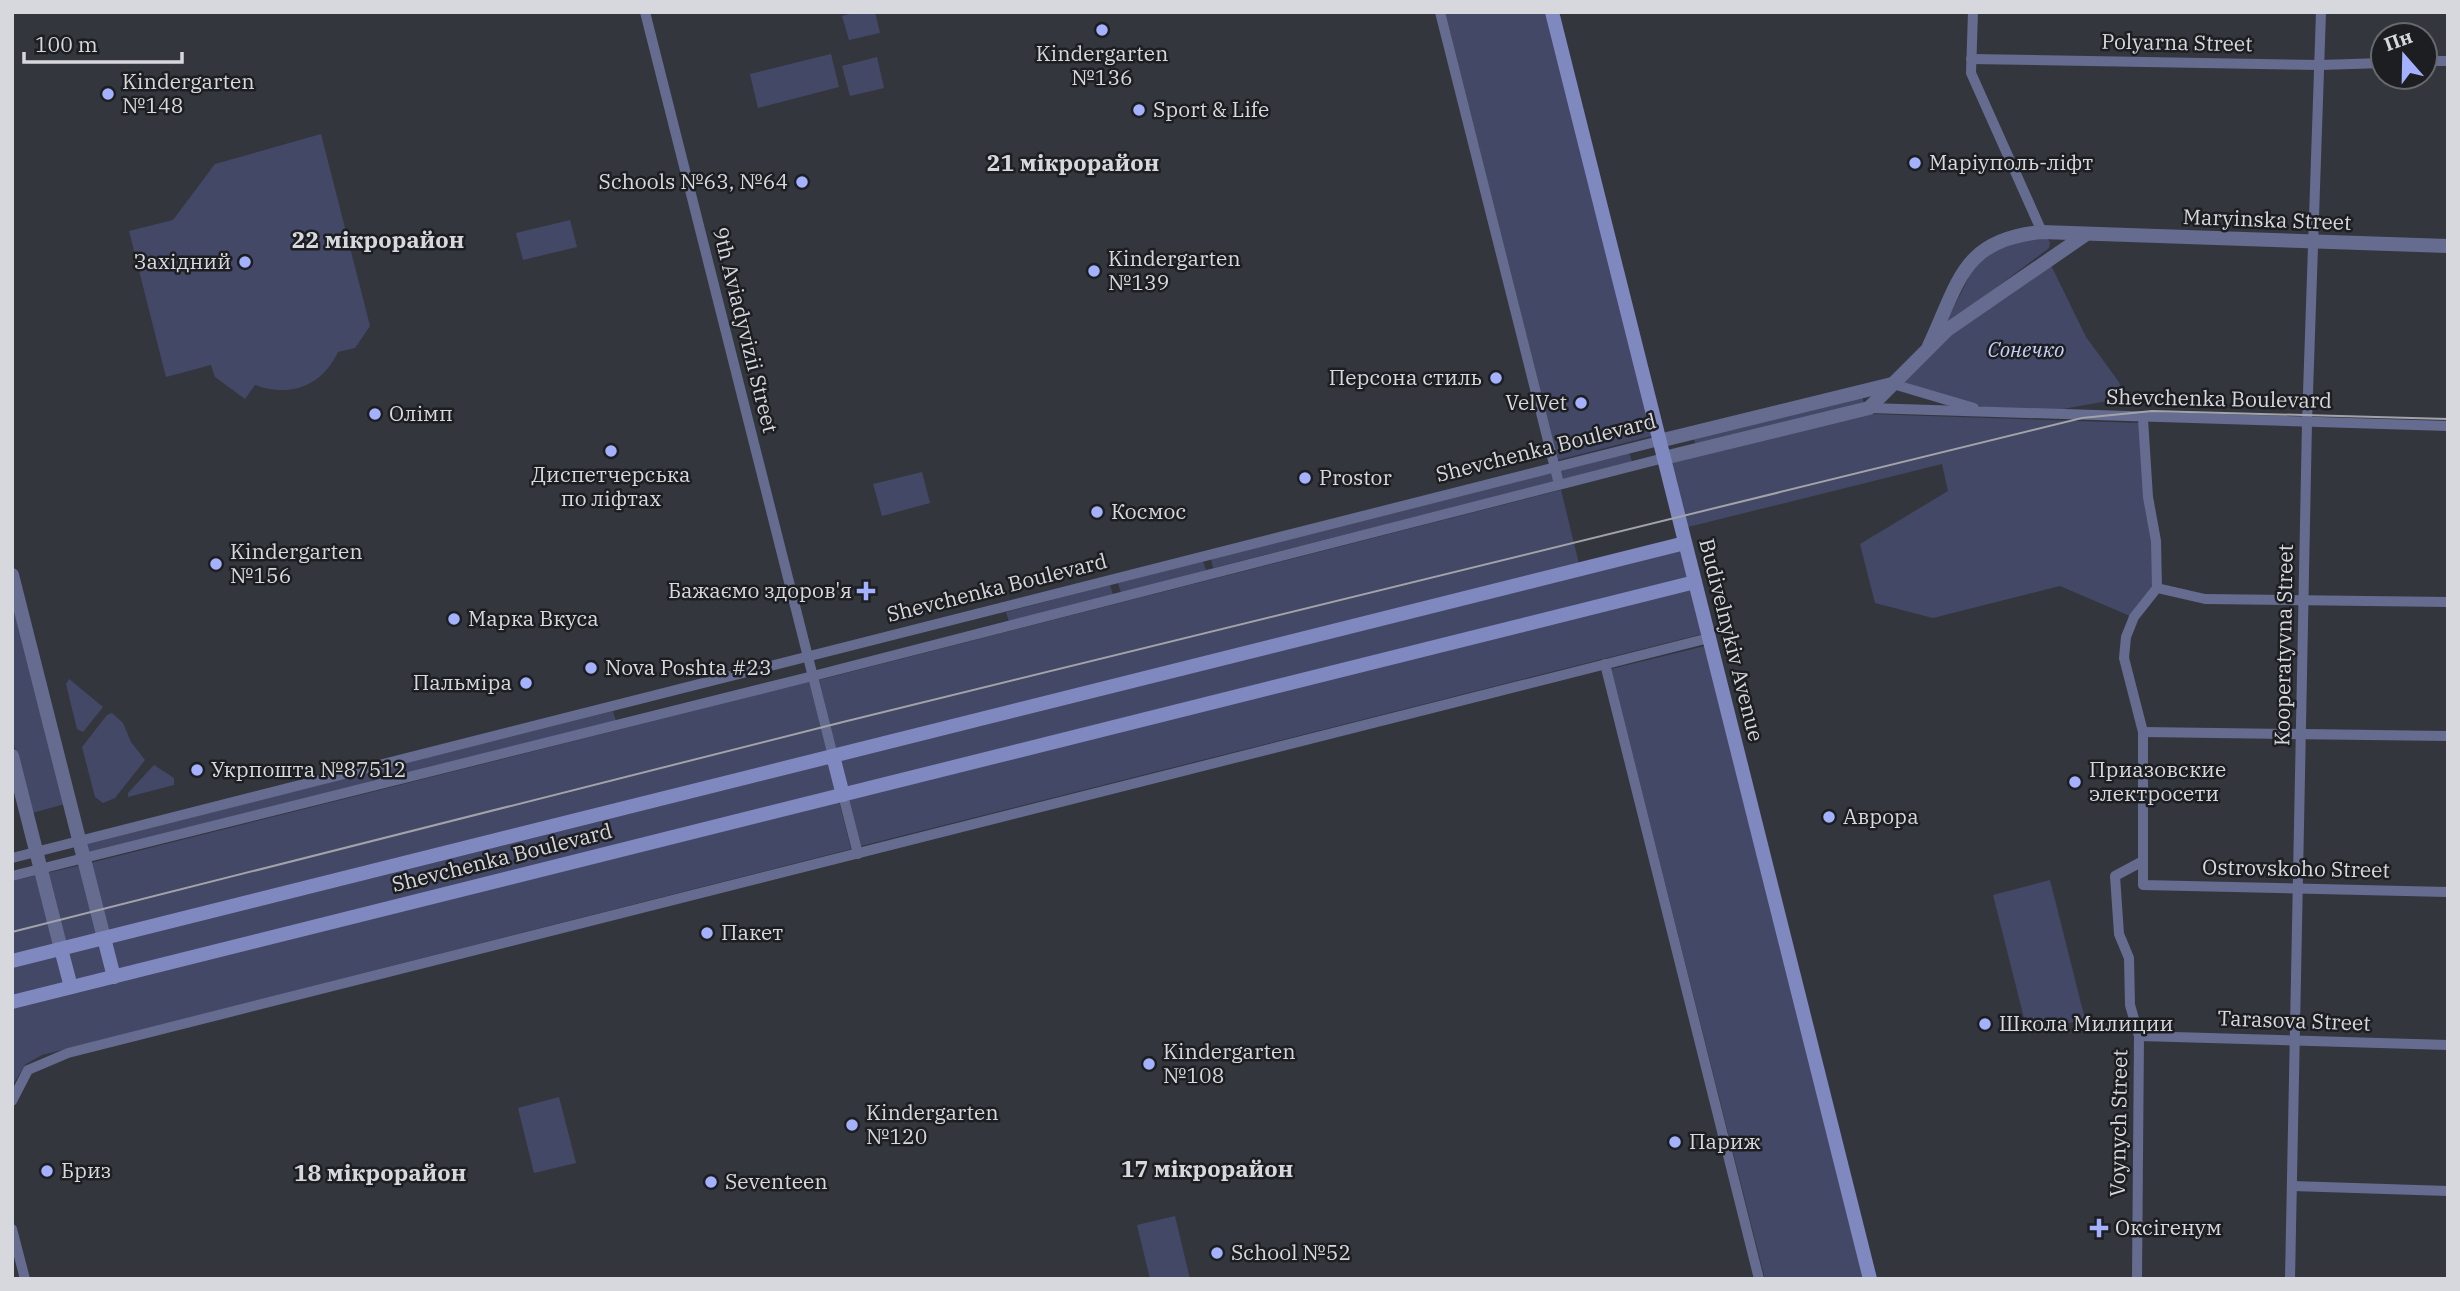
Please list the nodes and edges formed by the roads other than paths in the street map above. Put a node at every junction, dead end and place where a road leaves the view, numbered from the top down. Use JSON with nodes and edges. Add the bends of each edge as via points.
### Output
{"nodes":[{"id":1,"x":645,"y":12,"type":"edge"},
{"id":2,"x":1440,"y":12,"type":"edge"},
{"id":3,"x":1552,"y":12,"type":"edge"},
{"id":4,"x":1972,"y":12,"type":"edge"},
{"id":5,"x":2321,"y":12,"type":"edge"},
{"id":6,"x":1971,"y":59,"type":"junction"},
{"id":7,"x":2369,"y":63,"type":"edge"},
{"id":8,"x":2320,"y":65,"type":"junction"},
{"id":9,"x":2042,"y":232,"type":"junction"},
{"id":10,"x":2085,"y":236,"type":"junction"},
{"id":11,"x":2314,"y":242,"type":"junction"},
{"id":12,"x":2448,"y":246,"type":"edge"},
{"id":13,"x":1929,"y":346,"type":"junction"},
{"id":14,"x":1893,"y":384,"type":"junction"},
{"id":15,"x":1869,"y":408,"type":"junction"},
{"id":16,"x":1990,"y":413,"type":"junction"},
{"id":17,"x":2143,"y":419,"type":"junction"},
{"id":18,"x":2307,"y":422,"type":"junction"},
{"id":19,"x":2448,"y":426,"type":"edge"},
{"id":20,"x":1659,"y":441,"type":"junction"},
{"id":21,"x":1664,"y":458,"type":"junction"},
{"id":22,"x":1555,"y":467,"type":"junction"},
{"id":23,"x":1559,"y":484,"type":"junction"},
{"id":24,"x":1685,"y":543,"type":"junction"},
{"id":25,"x":12,"y":575,"type":"edge"},
{"id":26,"x":1695,"y":582,"type":"junction"},
{"id":27,"x":2157,"y":588,"type":"junction"},
{"id":28,"x":2304,"y":600,"type":"junction"},
{"id":29,"x":2448,"y":602,"type":"edge"},
{"id":30,"x":1001,"y":609,"type":"junction"},
{"id":31,"x":1006,"y":627,"type":"junction"},
{"id":32,"x":1709,"y":638,"type":"junction"},
{"id":33,"x":808,"y":658,"type":"junction"},
{"id":34,"x":1605,"y":664,"type":"junction"},
{"id":35,"x":813,"y":676,"type":"junction"},
{"id":36,"x":616,"y":706,"type":"junction"},
{"id":37,"x":621,"y":724,"type":"junction"},
{"id":38,"x":2143,"y":732,"type":"junction"},
{"id":39,"x":2301,"y":734,"type":"junction"},
{"id":40,"x":2448,"y":736,"type":"edge"},
{"id":41,"x":12,"y":756,"type":"edge"},
{"id":42,"x":833,"y":756,"type":"junction"},
{"id":43,"x":843,"y":795,"type":"junction"},
{"id":44,"x":80,"y":841,"type":"junction"},
{"id":45,"x":37,"y":852,"type":"junction"},
{"id":46,"x":858,"y":854,"type":"junction"},
{"id":47,"x":12,"y":858,"type":"edge"},
{"id":48,"x":84,"y":859,"type":"junction"},
{"id":49,"x":2143,"y":862,"type":"junction"},
{"id":50,"x":41,"y":869,"type":"junction"},
{"id":51,"x":12,"y":876,"type":"edge"},
{"id":52,"x":2298,"y":889,"type":"junction"},
{"id":53,"x":2448,"y":892,"type":"edge"},
{"id":54,"x":104,"y":938,"type":"junction"},
{"id":55,"x":61,"y":948,"type":"junction"},
{"id":56,"x":12,"y":961,"type":"edge"},
{"id":57,"x":114,"y":977,"type":"junction"},
{"id":58,"x":71,"y":988,"type":"junction"},
{"id":59,"x":12,"y":1002,"type":"edge"},
{"id":60,"x":2139,"y":1036,"type":"junction"},
{"id":61,"x":2295,"y":1041,"type":"junction"},
{"id":62,"x":2448,"y":1045,"type":"edge"},
{"id":63,"x":12,"y":1101,"type":"edge"},
{"id":64,"x":2292,"y":1186,"type":"junction"},
{"id":65,"x":2448,"y":1191,"type":"edge"},
{"id":66,"x":12,"y":1229,"type":"edge"},
{"id":67,"x":25,"y":1279,"type":"edge"},
{"id":68,"x":1759,"y":1279,"type":"edge"},
{"id":69,"x":1870,"y":1279,"type":"edge"},
{"id":70,"x":2137,"y":1279,"type":"edge"},
{"id":71,"x":2290,"y":1279,"type":"edge"}],
"edges":[{"from":1,"to":33,"type":"street","name":"9th Aviadyvizii Street"},
{"from":2,"to":22,"type":"street"},
{"from":3,"to":20,"type":"main road","name":"Budivelnykiv Avenue"},
{"from":4,"to":6,"type":"street"},
{"from":5,"to":8,"type":"street","name":"Kooperatyvna Street"},
{"from":6,"to":8,"type":"street","name":"Polyarna Street"},
{"from":6,"to":9,"type":"street","via":[[1970,73]]},
{"from":7,"to":8,"type":"street","name":"Polyarna Street"},
{"from":8,"to":11,"type":"street","name":"Kooperatyvna Street"},
{"from":9,"to":10,"type":"street","name":"Maryinska Street"},
{"from":9,"to":13,"type":"street","name":"Maryinska Street","via":[[1997,240],[1974,258]]},
{"from":10,"to":11,"type":"street","name":"Maryinska Street"},
{"from":10,"to":13,"type":"street"},
{"from":11,"to":12,"type":"street","name":"Maryinska Street"},
{"from":11,"to":18,"type":"street","name":"Kooperatyvna Street"},
{"from":13,"to":14,"type":"street"},
{"from":14,"to":15,"type":"street"},
{"from":14,"to":16,"type":"street","name":"Shevchenka Boulevard"},
{"from":14,"to":20,"type":"street","name":"Shevchenka Boulevard"},
{"from":15,"to":16,"type":"street","name":"Shevchenka Boulevard"},
{"from":15,"to":21,"type":"street","name":"Shevchenka Boulevard"},
{"from":16,"to":17,"type":"street","name":"Shevchenka Boulevard"},
{"from":17,"to":18,"type":"street","name":"Shevchenka Boulevard"},
{"from":17,"to":27,"type":"street"},
{"from":18,"to":19,"type":"street","name":"Shevchenka Boulevard"},
{"from":18,"to":28,"type":"street","name":"Kooperatyvna Street"},
{"from":20,"to":21,"type":"main road","name":"Budivelnykiv Avenue"},
{"from":20,"to":22,"type":"street","name":"Shevchenka Boulevard"},
{"from":21,"to":23,"type":"street","name":"Shevchenka Boulevard"},
{"from":21,"to":24,"type":"main road","name":"Budivelnykiv Avenue"},
{"from":22,"to":23,"type":"street"},
{"from":22,"to":30,"type":"street","name":"Shevchenka Boulevard"},
{"from":23,"to":31,"type":"street","name":"Shevchenka Boulevard"},
{"from":24,"to":26,"type":"main road","name":"Budivelnykiv Avenue"},
{"from":24,"to":42,"type":"main road","name":"Shevchenka Boulevard"},
{"from":25,"to":44,"type":"street"},
{"from":26,"to":32,"type":"main road","name":"Budivelnykiv Avenue"},
{"from":26,"to":43,"type":"main road","name":"Shevchenka Boulevard"},
{"from":27,"to":28,"type":"street","via":[[2204,599]]},
{"from":27,"to":38,"type":"street","via":[[2134,617],[2126,637],[2124,658]]},
{"from":28,"to":29,"type":"street"},
{"from":28,"to":39,"type":"street","name":"Kooperatyvna Street"},
{"from":30,"to":31,"type":"street"},
{"from":30,"to":33,"type":"street","name":"Shevchenka Boulevard"},
{"from":31,"to":35,"type":"street","name":"Shevchenka Boulevard"},
{"from":32,"to":34,"type":"street"},
{"from":32,"to":69,"type":"main road","name":"Budivelnykiv Avenue"},
{"from":33,"to":35,"type":"street","name":"9th Aviadyvizii Street"},
{"from":33,"to":36,"type":"street","name":"Shevchenka Boulevard"},
{"from":34,"to":46,"type":"street"},
{"from":34,"to":68,"type":"street"},
{"from":35,"to":37,"type":"street","name":"Shevchenka Boulevard"},
{"from":35,"to":42,"type":"street","name":"9th Aviadyvizii Street"},
{"from":36,"to":37,"type":"street"},
{"from":36,"to":44,"type":"street","name":"Shevchenka Boulevard"},
{"from":37,"to":48,"type":"street","name":"Shevchenka Boulevard"},
{"from":38,"to":39,"type":"street"},
{"from":38,"to":49,"type":"street"},
{"from":39,"to":40,"type":"street"},
{"from":39,"to":52,"type":"street","name":"Kooperatyvna Street"},
{"from":41,"to":45,"type":"street"},
{"from":42,"to":43,"type":"main road"},
{"from":42,"to":54,"type":"main road","name":"Shevchenka Boulevard"},
{"from":43,"to":46,"type":"street"},
{"from":43,"to":57,"type":"main road","name":"Shevchenka Boulevard"},
{"from":44,"to":45,"type":"street","name":"Shevchenka Boulevard"},
{"from":44,"to":48,"type":"street"},
{"from":45,"to":47,"type":"street","name":"Shevchenka Boulevard"},
{"from":45,"to":50,"type":"street"},
{"from":46,"to":63,"type":"street","via":[[68,1053],[28,1070]]},
{"from":48,"to":50,"type":"street","name":"Shevchenka Boulevard"},
{"from":48,"to":54,"type":"street"},
{"from":49,"to":52,"type":"street","name":"Ostrovskoho Street","via":[[2143,885]]},
{"from":49,"to":60,"type":"street","name":"Voynych Street","via":[[2115,876],[2119,934],[2129,958],[2130,1005]]},
{"from":50,"to":51,"type":"street","name":"Shevchenka Boulevard"},
{"from":50,"to":55,"type":"street"},
{"from":52,"to":53,"type":"street","name":"Ostrovskoho Street"},
{"from":52,"to":61,"type":"street","name":"Kooperatyvna Street"},
{"from":54,"to":55,"type":"main road","name":"Shevchenka Boulevard"},
{"from":54,"to":57,"type":"main road"},
{"from":55,"to":56,"type":"main road","name":"Shevchenka Boulevard"},
{"from":55,"to":58,"type":"main road"},
{"from":57,"to":58,"type":"main road","name":"Shevchenka Boulevard"},
{"from":58,"to":59,"type":"main road","name":"Shevchenka Boulevard"},
{"from":60,"to":61,"type":"street","name":"Tarasova Street"},
{"from":60,"to":70,"type":"street","name":"Voynych Street"},
{"from":61,"to":62,"type":"street","name":"Tarasova Street"},
{"from":61,"to":64,"type":"street","name":"Kooperatyvna Street"},
{"from":64,"to":65,"type":"street"},
{"from":64,"to":71,"type":"street","name":"Kooperatyvna Street"},
{"from":66,"to":67,"type":"street"}]}
